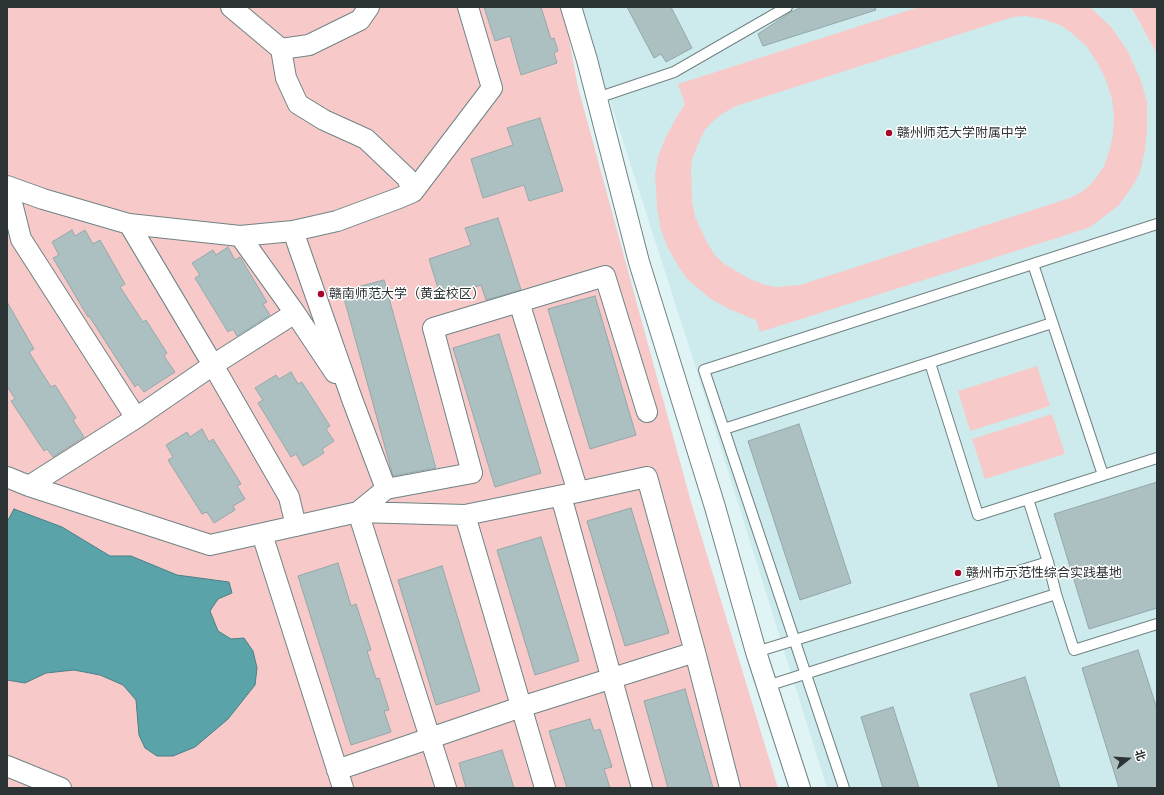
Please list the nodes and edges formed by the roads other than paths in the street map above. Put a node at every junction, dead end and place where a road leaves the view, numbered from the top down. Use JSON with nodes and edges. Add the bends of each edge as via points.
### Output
{"nodes":[{"id":1,"x":231,"y":7,"type":"edge"},
{"id":2,"x":369,"y":7,"type":"edge"},
{"id":3,"x":468,"y":7,"type":"edge"},
{"id":4,"x":571,"y":7,"type":"edge"},
{"id":5,"x":787,"y":7,"type":"edge"},
{"id":6,"x":281,"y":49,"type":"junction"},
{"id":7,"x":597,"y":98,"type":"junction"},
{"id":8,"x":8,"y":186,"type":"edge"},
{"id":9,"x":413,"y":192,"type":"junction"},
{"id":10,"x":129,"y":224,"type":"junction"},
{"id":11,"x":1157,"y":224,"type":"edge"},
{"id":12,"x":293,"y":231,"type":"junction"},
{"id":13,"x":240,"y":236,"type":"junction"},
{"id":14,"x":1033,"y":264,"type":"junction"},
{"id":15,"x":519,"y":302,"type":"junction"},
{"id":16,"x":295,"y":313,"type":"junction"},
{"id":17,"x":1052,"y":323,"type":"junction"},
{"id":18,"x":930,"y":363,"type":"junction"},
{"id":19,"x":213,"y":365,"type":"junction"},
{"id":20,"x":352,"y":399,"type":"junction"},
{"id":21,"x":647,"y":412,"type":"dead end"},
{"id":22,"x":136,"y":418,"type":"junction"},
{"id":23,"x":724,"y":429,"type":"junction"},
{"id":24,"x":1157,"y":458,"type":"edge"},
{"id":25,"x":1103,"y":475,"type":"junction"},
{"id":26,"x":7,"y":477,"type":"edge"},
{"id":27,"x":29,"y":486,"type":"junction"},
{"id":28,"x":386,"y":489,"type":"junction"},
{"id":29,"x":570,"y":494,"type":"junction"},
{"id":30,"x":1028,"y":499,"type":"junction"},
{"id":31,"x":358,"y":512,"type":"junction"},
{"id":32,"x":465,"y":515,"type":"junction"},
{"id":33,"x":296,"y":526,"type":"junction"},
{"id":34,"x":262,"y":534,"type":"junction"},
{"id":35,"x":1048,"y":562,"type":"junction"},
{"id":36,"x":1056,"y":594,"type":"junction"},
{"id":37,"x":1157,"y":624,"type":"edge"},
{"id":38,"x":795,"y":640,"type":"junction"},
{"id":39,"x":696,"y":652,"type":"junction"},
{"id":40,"x":756,"y":652,"type":"junction"},
{"id":41,"x":806,"y":673,"type":"junction"},
{"id":42,"x":611,"y":678,"type":"junction"},
{"id":43,"x":767,"y":686,"type":"junction"},
{"id":44,"x":521,"y":707,"type":"junction"},
{"id":45,"x":431,"y":738,"type":"junction"},
{"id":46,"x":7,"y":766,"type":"edge"},
{"id":47,"x":340,"y":779,"type":"edge"},
{"id":48,"x":61,"y":788,"type":"edge"},
{"id":49,"x":446,"y":788,"type":"edge"},
{"id":50,"x":546,"y":788,"type":"edge"},
{"id":51,"x":642,"y":788,"type":"edge"},
{"id":52,"x":730,"y":788,"type":"edge"},
{"id":53,"x":800,"y":788,"type":"edge"},
{"id":54,"x":844,"y":788,"type":"edge"}],
"edges":[{"from":1,"to":6,"type":"street"},
{"from":2,"to":6,"type":"street","via":[[360,20],[309,45]]},
{"from":3,"to":9,"type":"street","via":[[492,88]]},
{"from":4,"to":7,"type":"street"},
{"from":5,"to":7,"type":"lane","via":[[674,72]]},
{"from":6,"to":9,"type":"street","via":[[286,78],[298,104],[366,140],[407,178]]},
{"from":7,"to":40,"type":"street","via":[[639,262]]},
{"from":8,"to":10,"type":"street"},
{"from":8,"to":22,"type":"street","via":[[21,238]]},
{"from":9,"to":12,"type":"street","via":[[337,222]]},
{"from":10,"to":13,"type":"street"},
{"from":10,"to":19,"type":"street"},
{"from":11,"to":14,"type":"lane"},
{"from":12,"to":13,"type":"street"},
{"from":12,"to":20,"type":"street"},
{"from":13,"to":16,"type":"street"},
{"from":14,"to":17,"type":"lane"},
{"from":14,"to":23,"type":"lane","via":[[704,370]]},
{"from":15,"to":21,"type":"street","via":[[605,276]]},
{"from":15,"to":28,"type":"street","via":[[433,328],[472,473]]},
{"from":15,"to":29,"type":"street"},
{"from":16,"to":19,"type":"street"},
{"from":16,"to":20,"type":"street"},
{"from":17,"to":18,"type":"lane"},
{"from":17,"to":25,"type":"lane"},
{"from":18,"to":23,"type":"lane"},
{"from":18,"to":30,"type":"lane","via":[[978,515]]},
{"from":19,"to":22,"type":"street"},
{"from":19,"to":33,"type":"street","via":[[289,497]]},
{"from":20,"to":28,"type":"street"},
{"from":22,"to":27,"type":"street"},
{"from":23,"to":38,"type":"lane"},
{"from":24,"to":25,"type":"lane"},
{"from":25,"to":30,"type":"lane"},
{"from":26,"to":27,"type":"street"},
{"from":27,"to":34,"type":"street","via":[[210,545]]},
{"from":28,"to":31,"type":"street"},
{"from":29,"to":32,"type":"street"},
{"from":29,"to":39,"type":"street","via":[[647,477]]},
{"from":29,"to":42,"type":"street"},
{"from":30,"to":35,"type":"lane"},
{"from":31,"to":32,"type":"street"},
{"from":31,"to":33,"type":"street"},
{"from":31,"to":45,"type":"street"},
{"from":32,"to":44,"type":"street"},
{"from":33,"to":34,"type":"street"},
{"from":34,"to":47,"type":"street"},
{"from":35,"to":36,"type":"lane"},
{"from":35,"to":38,"type":"lane"},
{"from":36,"to":37,"type":"lane","via":[[1074,650]]},
{"from":36,"to":41,"type":"lane"},
{"from":38,"to":40,"type":"lane"},
{"from":38,"to":41,"type":"lane"},
{"from":39,"to":42,"type":"street"},
{"from":39,"to":52,"type":"street"},
{"from":40,"to":43,"type":"street"},
{"from":41,"to":43,"type":"lane"},
{"from":41,"to":54,"type":"lane"},
{"from":42,"to":44,"type":"street"},
{"from":42,"to":51,"type":"street"},
{"from":43,"to":53,"type":"street"},
{"from":44,"to":45,"type":"street"},
{"from":44,"to":50,"type":"street"},
{"from":45,"to":47,"type":"street"},
{"from":45,"to":49,"type":"street"},
{"from":46,"to":48,"type":"street"}]}
